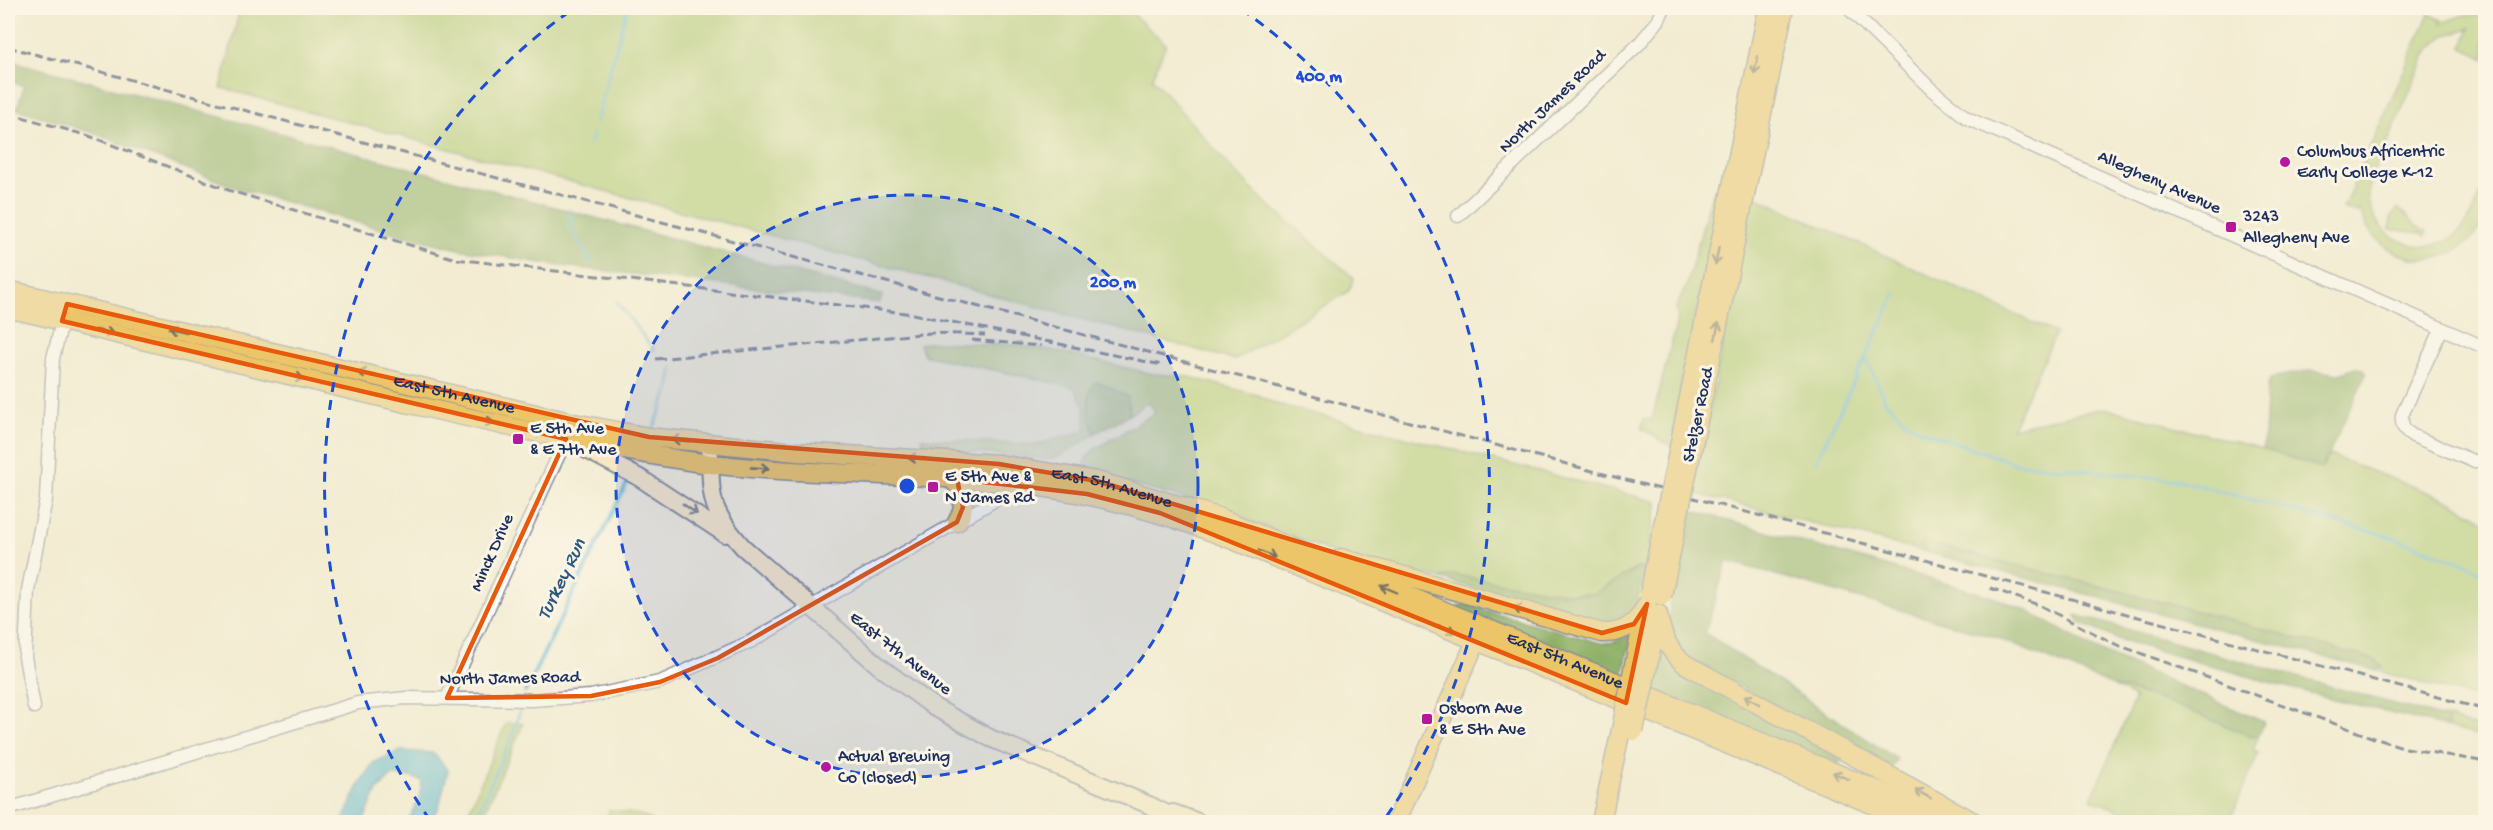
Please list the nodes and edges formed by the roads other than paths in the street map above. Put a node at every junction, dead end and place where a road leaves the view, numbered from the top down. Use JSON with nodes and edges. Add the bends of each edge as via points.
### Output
{"nodes":[{"id":1,"x":1664,"y":8,"type":"edge"},
{"id":2,"x":1768,"y":8,"type":"edge"},
{"id":3,"x":1784,"y":8,"type":"edge"},
{"id":4,"x":1848,"y":8,"type":"edge"},
{"id":5,"x":1458,"y":216,"type":"dead end"},
{"id":6,"x":8,"y":290,"type":"edge"},
{"id":7,"x":8,"y":308,"type":"edge"},
{"id":8,"x":64,"y":313,"type":"junction"},
{"id":9,"x":2442,"y":328,"type":"junction"},
{"id":10,"x":2486,"y":348,"type":"edge"},
{"id":11,"x":1690,"y":428,"type":"junction"},
{"id":12,"x":567,"y":430,"type":"junction"},
{"id":13,"x":709,"y":444,"type":"junction"},
{"id":14,"x":2486,"y":458,"type":"edge"},
{"id":15,"x":711,"y":464,"type":"junction"},
{"id":16,"x":1046,"y":471,"type":"junction"},
{"id":17,"x":949,"y":478,"type":"junction"},
{"id":18,"x":1023,"y":484,"type":"junction"},
{"id":19,"x":957,"y":522,"type":"junction"},
{"id":20,"x":1230,"y":522,"type":"junction"},
{"id":21,"x":743,"y":547,"type":"junction"},
{"id":22,"x":1654,"y":602,"type":"junction"},
{"id":23,"x":810,"y":606,"type":"junction"},
{"id":24,"x":1479,"y":635,"type":"junction"},
{"id":25,"x":447,"y":698,"type":"junction"},
{"id":26,"x":33,"y":707,"type":"dead end"},
{"id":27,"x":1628,"y":728,"type":"junction"},
{"id":28,"x":1149,"y":805,"type":"junction"},
{"id":29,"x":8,"y":809,"type":"edge"},
{"id":30,"x":1183,"y":822,"type":"edge"},
{"id":31,"x":1198,"y":822,"type":"edge"},
{"id":32,"x":1396,"y":822,"type":"edge"},
{"id":33,"x":1601,"y":822,"type":"edge"},
{"id":34,"x":1613,"y":822,"type":"edge"},
{"id":35,"x":1915,"y":822,"type":"edge"},
{"id":36,"x":1954,"y":822,"type":"edge"},
{"id":37,"x":1974,"y":822,"type":"edge"}],
"edges":[{"from":1,"to":5,"type":"street","name":"North James Road","via":[[1639,44]]},
{"from":2,"to":11,"type":"main road","name":"Stelzer Road","one_way":true},
{"from":11,"to":3,"type":"main road","name":"Stelzer Road","one_way":true},
{"from":4,"to":9,"type":"street","name":"Allegheny Avenue","via":[[1932,90],[1967,118]]},
{"from":6,"to":8,"type":"main road","name":"East 5th Avenue"},
{"from":7,"to":8,"type":"main road","name":"East 5th Avenue"},
{"from":8,"to":12,"type":"main road","name":"East 5th Avenue"},
{"from":8,"to":26,"type":"street","via":[[53,357],[46,499],[28,590],[25,657]]},
{"from":9,"to":10,"type":"street","name":"Allegheny Avenue"},
{"from":9,"to":14,"type":"street","via":[[2401,423],[2413,436],[2473,461]]},
{"from":11,"to":22,"type":"main road","name":"Stelzer Road","bridge":true},
{"from":13,"to":12,"type":"main road","name":"East 5th Avenue","one_way":true},
{"from":12,"to":15,"type":"main road","name":"East 5th Avenue"},
{"from":12,"to":21,"type":"street","name":"East 7th Avenue","one_way":true},
{"from":12,"to":25,"type":"street","name":"Minck Drive"},
{"from":13,"to":15,"type":"street","name":"East 7th Avenue"},
{"from":16,"to":13,"type":"main road","name":"East 5th Avenue","one_way":true,"via":[[942,459]]},
{"from":15,"to":17,"type":"main road","name":"East 5th Avenue","one_way":true},
{"from":15,"to":21,"type":"street","name":"East 7th Avenue","via":[[716,512]]},
{"from":16,"to":18,"type":"street","name":"North James Road"},
{"from":16,"to":20,"type":"main road","name":"East 5th Avenue","via":[[1097,481]]},
{"from":17,"to":18,"type":"main road","name":"East 5th Avenue"},
{"from":17,"to":19,"type":"main road","via":[[958,484],[962,497]]},
{"from":18,"to":19,"type":"street","name":"North James Road"},
{"from":18,"to":24,"type":"main road","name":"East 5th Avenue","one_way":true,"via":[[1087,494],[1197,525]]},
{"from":19,"to":23,"type":"street","name":"North James Road"},
{"from":22,"to":20,"type":"main road","one_way":true,"via":[[1634,624],[1602,633]]},
{"from":24,"to":20,"type":"main road","name":"East 5th Avenue","one_way":true},
{"from":21,"to":23,"type":"street","name":"East 7th Avenue"},
{"from":22,"to":27,"type":"main road","name":"Stelzer Road","bridge":true},
{"from":37,"to":22,"type":"main road","one_way":true,"via":[[1685,663],[1665,640]]},
{"from":23,"to":25,"type":"street","name":"North James Road","via":[[718,658],[660,682],[591,696],[532,700]]},
{"from":23,"to":28,"type":"street","name":"East 7th Avenue","via":[[897,680],[955,720]]},
{"from":24,"to":32,"type":"main road"},
{"from":24,"to":35,"type":"main road","name":"East 5th Avenue"},
{"from":36,"to":24,"type":"main road","name":"East 5th Avenue","one_way":true},
{"from":25,"to":29,"type":"street","name":"North James Road","via":[[358,703]]},
{"from":27,"to":33,"type":"main road","name":"Stelzer Road"},
{"from":27,"to":34,"type":"main road","name":"Stelzer Road"},
{"from":28,"to":30,"type":"street","name":"East 7th Avenue"},
{"from":28,"to":31,"type":"street","name":"East 7th Avenue"}]}
